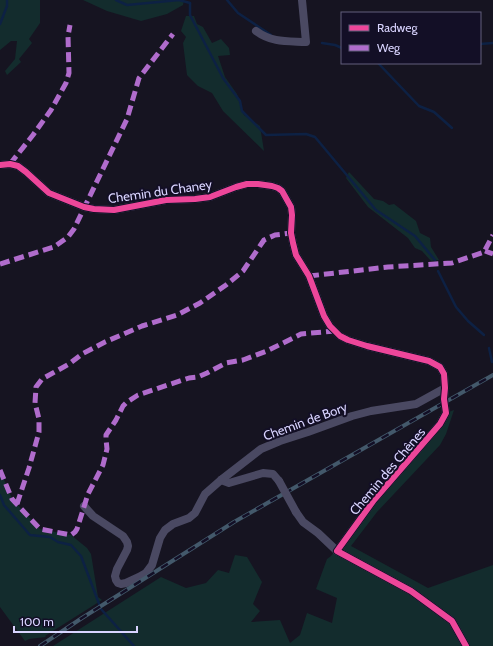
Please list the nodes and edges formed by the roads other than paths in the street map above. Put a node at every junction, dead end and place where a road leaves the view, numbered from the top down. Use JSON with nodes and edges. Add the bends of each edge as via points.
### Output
{"nodes":[{"id":1,"x":302,"y":0,"type":"edge"},
{"id":2,"x":256,"y":32,"type":"dead end"},
{"id":3,"x":0,"y":165,"type":"edge"},
{"id":4,"x":445,"y":385,"type":"junction"},
{"id":5,"x":221,"y":480,"type":"junction"},
{"id":6,"x":84,"y":506,"type":"dead end"},
{"id":7,"x":337,"y":551,"type":"junction"},
{"id":8,"x":466,"y":646,"type":"edge"}],
"edges":[{"from":1,"to":2,"type":"street","via":[[306,42],[275,40]]},
{"from":3,"to":4,"type":"street","name":"Chemin du Chaney","via":[[18,166],[49,194],[84,208],[94,209],[114,210],[166,200],[210,197],[247,184],[278,188],[291,207],[291,233],[296,255],[309,276],[330,326],[348,340],[418,358],[440,367]]},
{"from":4,"to":5,"type":"street","name":"Chemin de Bory","via":[[416,404],[352,416],[261,449]]},
{"from":4,"to":7,"type":"street","name":"Chemin des Chênes","via":[[446,413],[440,424],[374,500]]},
{"from":5,"to":6,"type":"street","name":"Chemin de Bory","via":[[205,494],[189,518],[172,524],[165,530],[150,569],[126,583],[118,583],[115,576],[127,550],[127,542],[123,536]]},
{"from":5,"to":7,"type":"street","bridge":true,"via":[[229,483],[263,472],[273,474],[303,522]]},
{"from":7,"to":8,"type":"street","via":[[411,591],[452,621]]}]}
